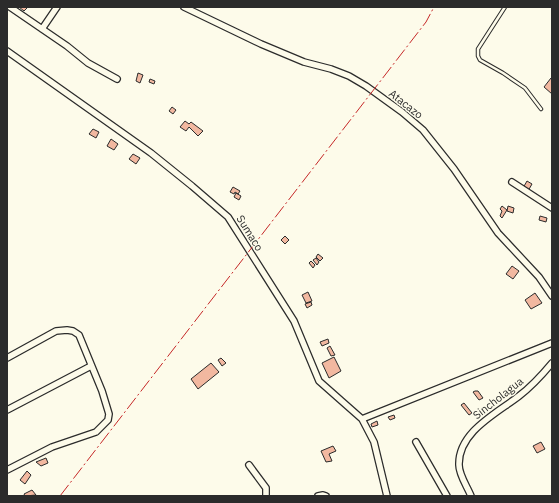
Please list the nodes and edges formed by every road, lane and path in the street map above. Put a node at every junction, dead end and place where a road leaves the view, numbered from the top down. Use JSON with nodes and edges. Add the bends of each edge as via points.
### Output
{"nodes":[{"id":1,"x":10,"y":7,"type":"edge"},
{"id":2,"x":57,"y":7,"type":"edge"},
{"id":3,"x":184,"y":7,"type":"edge"},
{"id":4,"x":505,"y":7,"type":"edge"},
{"id":5,"x":42,"y":29,"type":"junction"},
{"id":6,"x":7,"y":51,"type":"edge"},
{"id":7,"x":117,"y":79,"type":"dead end"},
{"id":8,"x":541,"y":109,"type":"dead end"},
{"id":9,"x":512,"y":182,"type":"dead end"},
{"id":10,"x":552,"y":208,"type":"edge"},
{"id":11,"x":552,"y":296,"type":"edge"},
{"id":12,"x":552,"y":343,"type":"edge"},
{"id":13,"x":7,"y":358,"type":"edge"},
{"id":14,"x":552,"y":364,"type":"edge"},
{"id":15,"x":91,"y":366,"type":"junction"},
{"id":16,"x":7,"y":410,"type":"edge"},
{"id":17,"x":362,"y":419,"type":"junction"},
{"id":18,"x":416,"y":442,"type":"dead end"},
{"id":19,"x":250,"y":464,"type":"dead end"},
{"id":20,"x":7,"y":470,"type":"edge"},
{"id":21,"x":266,"y":496,"type":"edge"},
{"id":22,"x":318,"y":496,"type":"edge"},
{"id":23,"x":326,"y":496,"type":"edge"},
{"id":24,"x":387,"y":496,"type":"edge"},
{"id":25,"x":447,"y":496,"type":"edge"},
{"id":26,"x":471,"y":496,"type":"edge"}],
"edges":[{"from":1,"to":5,"type":"street"},
{"from":2,"to":5,"type":"street"},
{"from":3,"to":11,"type":"street","name":"Atacazo","via":[[304,62],[331,68],[349,76],[402,112],[423,130],[454,169],[498,233],[539,277]]},
{"from":4,"to":8,"type":"lane","via":[[478,49],[478,56],[480,60],[525,88]]},
{"from":5,"to":7,"type":"street","via":[[88,63]]},
{"from":6,"to":17,"type":"street","name":"Sumaco","via":[[151,153],[228,217],[294,321],[319,381]]},
{"from":9,"to":10,"type":"street"},
{"from":12,"to":17,"type":"street"},
{"from":13,"to":15,"type":"street","via":[[56,331],[67,330],[78,335]]},
{"from":14,"to":26,"type":"street","name":"Sincholagua","via":[[521,394],[478,426],[468,438],[459,465]]},
{"from":15,"to":16,"type":"street"},
{"from":15,"to":20,"type":"street","via":[[105,398],[110,414],[108,420],[96,432],[52,447]]},
{"from":17,"to":24,"type":"street","name":"Sumaco","via":[[374,442]]},
{"from":18,"to":25,"type":"street"},
{"from":19,"to":21,"type":"street","via":[[266,488]]},
{"from":22,"to":23,"type":"street"}]}
